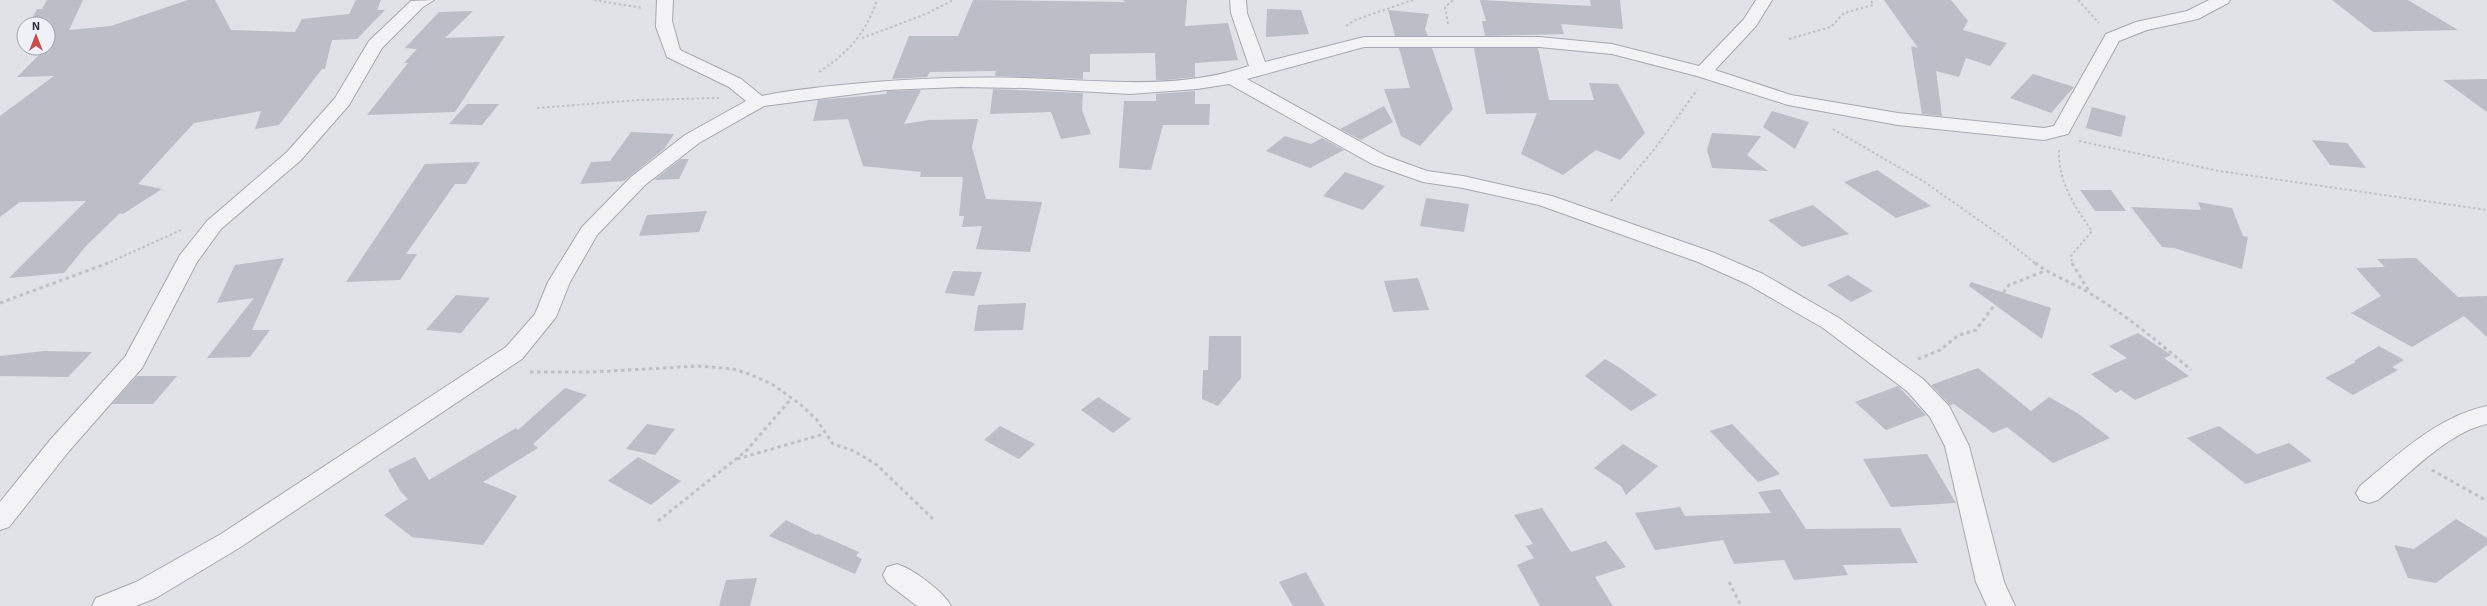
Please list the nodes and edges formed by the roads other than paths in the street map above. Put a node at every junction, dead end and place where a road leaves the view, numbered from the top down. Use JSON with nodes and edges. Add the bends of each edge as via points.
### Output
{"nodes":[{"id":1,"x":426,"y":0,"type":"edge"},
{"id":2,"x":1238,"y":0,"type":"edge"},
{"id":3,"x":1764,"y":0,"type":"edge"},
{"id":4,"x":2222,"y":0,"type":"edge"},
{"id":5,"x":664,"y":7,"type":"edge"},
{"id":6,"x":1259,"y":69,"type":"junction"},
{"id":7,"x":1703,"y":72,"type":"junction"},
{"id":8,"x":1232,"y":78,"type":"junction"},
{"id":9,"x":756,"y":100,"type":"junction"},
{"id":10,"x":2487,"y":415,"type":"edge"},
{"id":11,"x":2369,"y":493,"type":"dead end"},
{"id":12,"x":0,"y":520,"type":"edge"},
{"id":13,"x":897,"y":575,"type":"dead end"},
{"id":14,"x":106,"y":606,"type":"edge"},
{"id":15,"x":937,"y":606,"type":"edge"},
{"id":16,"x":2001,"y":606,"type":"edge"}],
"edges":[{"from":1,"to":12,"type":"street","via":[[417,4],[375,45],[343,101],[294,156],[214,225],[187,260],[134,362],[60,445]]},
{"from":2,"to":6,"type":"street","via":[[1239,13]]},
{"from":3,"to":7,"type":"street","via":[[1750,22]]},
{"from":4,"to":7,"type":"street","via":[[2192,15],[2142,26],[2112,38],[2061,133],[2044,134],[1898,119],[1788,100]]},
{"from":5,"to":9,"type":"street","via":[[668,40],[674,53],[735,83]]},
{"from":6,"to":7,"type":"street","via":[[1364,42],[1539,42],[1612,49]]},
{"from":6,"to":8,"type":"street"},
{"from":8,"to":9,"type":"street","via":[[1197,84],[1130,89],[1025,83],[886,85]]},
{"from":8,"to":16,"type":"street","via":[[1379,160],[1423,176],[1545,200],[1705,257],[1755,279],[1831,323],[1915,386],[1940,412],[1957,446],[1990,582]]},
{"from":9,"to":14,"type":"street","via":[[692,139],[638,181],[589,232],[559,282],[545,317],[514,353],[230,541],[146,590]]},
{"from":10,"to":11,"type":"street","via":[[2479,415],[2456,425]]},
{"from":13,"to":15,"type":"street"}]}
